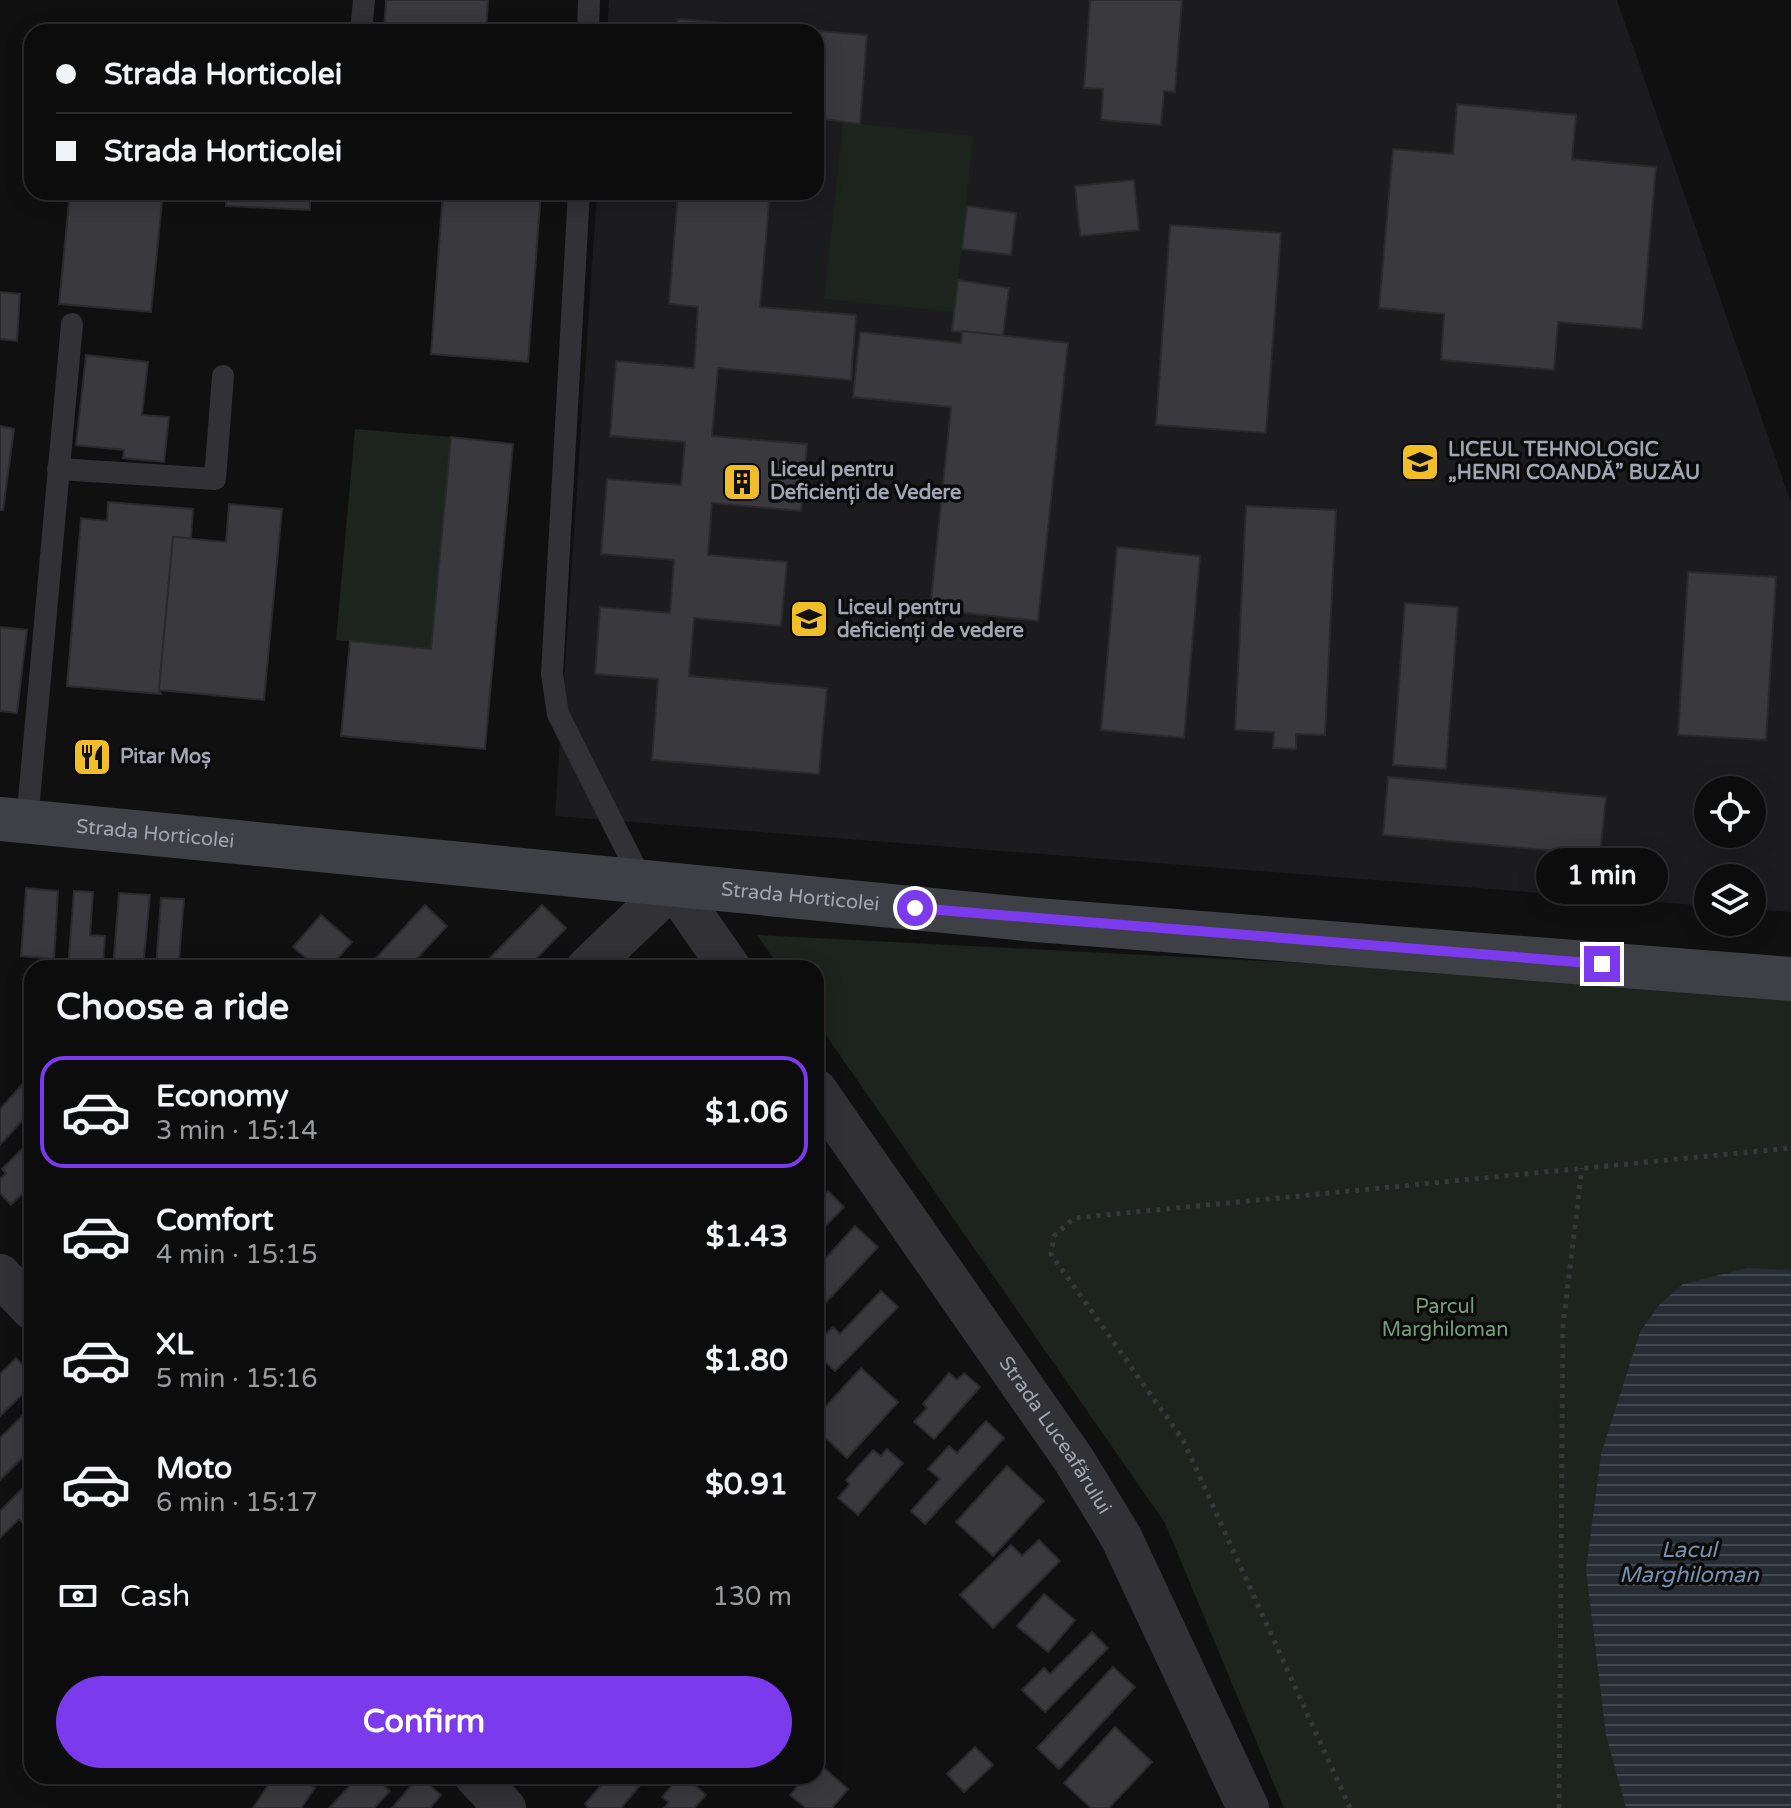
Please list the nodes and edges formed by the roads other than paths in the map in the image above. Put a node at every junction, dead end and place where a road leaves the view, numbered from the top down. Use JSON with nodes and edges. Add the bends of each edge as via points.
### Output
{"nodes":[{"id":1,"x":364,"y":0,"type":"edge"},
{"id":2,"x":589,"y":0,"type":"edge"},
{"id":3,"x":362,"y":24,"type":"edge"},
{"id":4,"x":588,"y":24,"type":"edge"},
{"id":5,"x":579,"y":200,"type":"edge"},
{"id":6,"x":72,"y":324,"type":"dead end"},
{"id":7,"x":223,"y":376,"type":"dead end"},
{"id":8,"x":58,"y":469,"type":"junction"},
{"id":9,"x":13,"y":821,"type":"edge"},
{"id":10,"x":658,"y":884,"type":"junction"},
{"id":11,"x":594,"y":960,"type":"edge"},
{"id":12,"x":723,"y":960,"type":"edge"},
{"id":13,"x":1791,"y":979,"type":"edge"},
{"id":14,"x":824,"y":1101,"type":"edge"},
{"id":15,"x":0,"y":1275,"type":"edge"},
{"id":16,"x":24,"y":1300,"type":"edge"},
{"id":17,"x":482,"y":1784,"type":"edge"},
{"id":18,"x":505,"y":1808,"type":"edge"},
{"id":19,"x":1248,"y":1808,"type":"edge"}],
"edges":[{"from":1,"to":3,"type":"lane"},
{"from":2,"to":4,"type":"lane"},
{"from":5,"to":10,"type":"lane","via":[[552,674],[558,714]]},
{"from":6,"to":8,"type":"lane"},
{"from":7,"to":8,"type":"lane","via":[[215,479]]},
{"from":8,"to":9,"type":"lane"},
{"from":9,"to":10,"type":"main road","name":"Strada Horticolei"},
{"from":10,"to":11,"type":"street"},
{"from":10,"to":12,"type":"street"},
{"from":10,"to":13,"type":"main road","name":"Strada Horticolei","via":[[1036,920]]},
{"from":14,"to":19,"type":"street","name":"Strada Luceafărului","via":[[1074,1460],[1121,1537]]},
{"from":15,"to":16,"type":"street"},
{"from":17,"to":18,"type":"street"}]}
